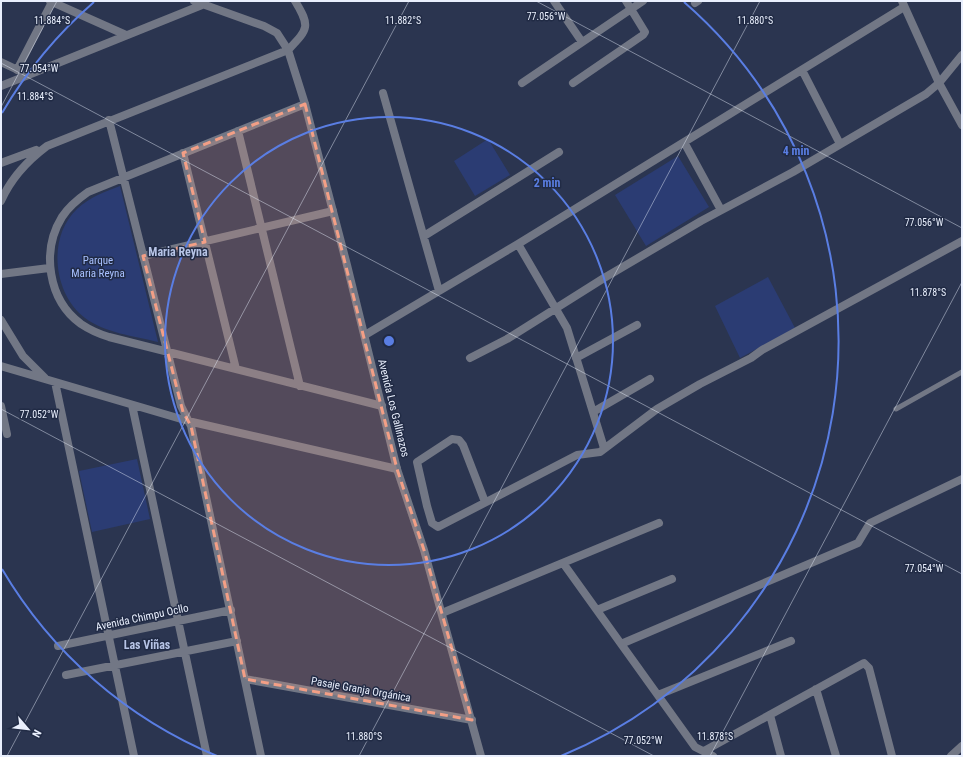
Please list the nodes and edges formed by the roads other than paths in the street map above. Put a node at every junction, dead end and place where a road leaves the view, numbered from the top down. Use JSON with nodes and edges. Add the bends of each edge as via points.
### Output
{"nodes":[{"id":1,"x":51,"y":1,"type":"edge"},
{"id":2,"x":194,"y":1,"type":"edge"},
{"id":3,"x":295,"y":1,"type":"edge"},
{"id":4,"x":554,"y":1,"type":"edge"},
{"id":5,"x":626,"y":1,"type":"edge"},
{"id":6,"x":643,"y":1,"type":"edge"},
{"id":7,"x":903,"y":4,"type":"edge"},
{"id":8,"x":202,"y":5,"type":"junction"},
{"id":9,"x":631,"y":9,"type":"junction"},
{"id":10,"x":126,"y":35,"type":"junction"},
{"id":11,"x":582,"y":42,"type":"junction"},
{"id":12,"x":288,"y":50,"type":"junction"},
{"id":13,"x":962,"y":55,"type":"edge"},
{"id":14,"x":1,"y":62,"type":"edge"},
{"id":15,"x":17,"y":70,"type":"junction"},
{"id":16,"x":802,"y":70,"type":"junction"},
{"id":17,"x":28,"y":75,"type":"junction"},
{"id":18,"x":522,"y":83,"type":"dead end"},
{"id":19,"x":939,"y":83,"type":"junction"},
{"id":20,"x":573,"y":84,"type":"dead end"},
{"id":21,"x":1,"y":86,"type":"edge"},
{"id":22,"x":383,"y":93,"type":"dead end"},
{"id":23,"x":305,"y":104,"type":"junction"},
{"id":24,"x":109,"y":120,"type":"junction"},
{"id":25,"x":962,"y":125,"type":"edge"},
{"id":26,"x":238,"y":131,"type":"junction"},
{"id":27,"x":684,"y":142,"type":"junction"},
{"id":28,"x":840,"y":144,"type":"junction"},
{"id":29,"x":46,"y":146,"type":"junction"},
{"id":30,"x":559,"y":152,"type":"dead end"},
{"id":31,"x":183,"y":153,"type":"junction"},
{"id":32,"x":1,"y":163,"type":"edge"},
{"id":33,"x":124,"y":177,"type":"junction"},
{"id":34,"x":1,"y":201,"type":"edge"},
{"id":35,"x":721,"y":210,"type":"junction"},
{"id":36,"x":333,"y":211,"type":"junction"},
{"id":37,"x":262,"y":228,"type":"junction"},
{"id":38,"x":424,"y":236,"type":"junction"},
{"id":39,"x":962,"y":241,"type":"edge"},
{"id":40,"x":205,"y":242,"type":"junction"},
{"id":41,"x":518,"y":244,"type":"junction"},
{"id":42,"x":143,"y":256,"type":"junction"},
{"id":43,"x":49,"y":268,"type":"junction"},
{"id":44,"x":1,"y":274,"type":"edge"},
{"id":45,"x":438,"y":291,"type":"junction"},
{"id":46,"x":556,"y":308,"type":"junction"},
{"id":47,"x":1,"y":320,"type":"edge"},
{"id":48,"x":637,"y":325,"type":"dead end"},
{"id":49,"x":366,"y":334,"type":"junction"},
{"id":50,"x":166,"y":352,"type":"junction"},
{"id":51,"x":470,"y":358,"type":"dead end"},
{"id":52,"x":576,"y":358,"type":"junction"},
{"id":53,"x":1,"y":366,"type":"edge"},
{"id":54,"x":236,"y":369,"type":"junction"},
{"id":55,"x":962,"y":372,"type":"edge"},
{"id":56,"x":45,"y":379,"type":"junction"},
{"id":57,"x":650,"y":379,"type":"dead end"},
{"id":58,"x":55,"y":382,"type":"junction"},
{"id":59,"x":300,"y":386,"type":"junction"},
{"id":60,"x":132,"y":405,"type":"junction"},
{"id":61,"x":1,"y":406,"type":"edge"},
{"id":62,"x":382,"y":406,"type":"junction"},
{"id":63,"x":896,"y":409,"type":"dead end"},
{"id":64,"x":593,"y":412,"type":"junction"},
{"id":65,"x":188,"y":421,"type":"junction"},
{"id":66,"x":6,"y":434,"type":"dead end"},
{"id":67,"x":604,"y":448,"type":"junction"},
{"id":68,"x":397,"y":469,"type":"junction"},
{"id":69,"x":962,"y":480,"type":"edge"},
{"id":70,"x":485,"y":502,"type":"junction"},
{"id":71,"x":659,"y":523,"type":"dead end"},
{"id":72,"x":563,"y":563,"type":"junction"},
{"id":73,"x":672,"y":580,"type":"dead end"},
{"id":74,"x":231,"y":610,"type":"junction"},
{"id":75,"x":597,"y":610,"type":"junction"},
{"id":76,"x":442,"y":612,"type":"junction"},
{"id":77,"x":178,"y":621,"type":"junction"},
{"id":78,"x":109,"y":636,"type":"junction"},
{"id":79,"x":791,"y":641,"type":"dead end"},
{"id":80,"x":237,"y":642,"type":"junction"},
{"id":81,"x":621,"y":644,"type":"junction"},
{"id":82,"x":58,"y":646,"type":"dead end"},
{"id":83,"x":185,"y":652,"type":"junction"},
{"id":84,"x":115,"y":666,"type":"junction"},
{"id":85,"x":66,"y":675,"type":"dead end"},
{"id":86,"x":245,"y":679,"type":"junction"},
{"id":87,"x":816,"y":689,"type":"junction"},
{"id":88,"x":658,"y":695,"type":"junction"},
{"id":89,"x":770,"y":715,"type":"junction"},
{"id":90,"x":472,"y":720,"type":"junction"},
{"id":91,"x":962,"y":746,"type":"edge"},
{"id":92,"x":704,"y":751,"type":"junction"},
{"id":93,"x":134,"y":756,"type":"edge"},
{"id":94,"x":207,"y":756,"type":"edge"},
{"id":95,"x":261,"y":756,"type":"edge"},
{"id":96,"x":481,"y":756,"type":"edge"},
{"id":97,"x":713,"y":756,"type":"edge"},
{"id":98,"x":781,"y":756,"type":"edge"},
{"id":99,"x":836,"y":756,"type":"edge"},
{"id":100,"x":892,"y":756,"type":"edge"},
{"id":101,"x":951,"y":756,"type":"edge"}],
"edges":[{"from":1,"to":10,"type":"street"},
{"from":1,"to":15,"type":"street"},
{"from":2,"to":8,"type":"street","name":"Avenida Los Gallinazos"},
{"from":3,"to":12,"type":"street","via":[[306,27],[305,32]]},
{"from":4,"to":11,"type":"street"},
{"from":5,"to":9,"type":"street"},
{"from":6,"to":9,"type":"street"},
{"from":7,"to":16,"type":"street"},
{"from":7,"to":19,"type":"street"},
{"from":8,"to":10,"type":"street"},
{"from":8,"to":12,"type":"street","name":"Avenida Los Gallinazos","via":[[264,26],[277,33]]},
{"from":9,"to":11,"type":"street"},
{"from":9,"to":20,"type":"street","via":[[645,32],[643,35]]},
{"from":10,"to":17,"type":"street"},
{"from":11,"to":18,"type":"street"},
{"from":12,"to":23,"type":"street","name":"Avenida Los Gallinazos"},
{"from":12,"to":24,"type":"street"},
{"from":13,"to":19,"type":"street"},
{"from":14,"to":15,"type":"street"},
{"from":15,"to":17,"type":"street"},
{"from":16,"to":27,"type":"street"},
{"from":16,"to":28,"type":"street"},
{"from":17,"to":21,"type":"street"},
{"from":19,"to":25,"type":"street"},
{"from":19,"to":28,"type":"street","via":[[926,94]]},
{"from":22,"to":38,"type":"street"},
{"from":23,"to":26,"type":"street"},
{"from":23,"to":36,"type":"street","name":"Avenida Los Gallinazos"},
{"from":24,"to":29,"type":"street"},
{"from":24,"to":33,"type":"street"},
{"from":26,"to":31,"type":"street"},
{"from":26,"to":37,"type":"street"},
{"from":27,"to":35,"type":"street"},
{"from":27,"to":41,"type":"street"},
{"from":28,"to":35,"type":"street"},
{"from":29,"to":32,"type":"street"},
{"from":29,"to":34,"type":"street","via":[[29,159],[15,176]]},
{"from":30,"to":38,"type":"street"},
{"from":31,"to":33,"type":"street"},
{"from":31,"to":40,"type":"street"},
{"from":33,"to":42,"type":"street"},
{"from":33,"to":43,"type":"street","via":[[88,192],[74,202],[62,217],[54,234]]},
{"from":35,"to":46,"type":"street"},
{"from":36,"to":37,"type":"street"},
{"from":36,"to":49,"type":"street","name":"Avenida Los Gallinazos"},
{"from":37,"to":40,"type":"street"},
{"from":37,"to":59,"type":"street"},
{"from":38,"to":45,"type":"street"},
{"from":39,"to":67,"type":"street","via":[[700,384],[657,409]]},
{"from":40,"to":42,"type":"street"},
{"from":40,"to":54,"type":"street"},
{"from":41,"to":45,"type":"street"},
{"from":41,"to":46,"type":"street"},
{"from":42,"to":50,"type":"street"},
{"from":43,"to":44,"type":"street"},
{"from":43,"to":50,"type":"street","via":[[61,301],[81,324],[109,337]]},
{"from":45,"to":49,"type":"street"},
{"from":46,"to":51,"type":"street","via":[[507,339]]},
{"from":46,"to":52,"type":"street","via":[[567,328]]},
{"from":47,"to":56,"type":"street","via":[[23,356]]},
{"from":48,"to":52,"type":"street"},
{"from":49,"to":62,"type":"street","name":"Avenida Los Gallinazos"},
{"from":50,"to":54,"type":"street"},
{"from":50,"to":65,"type":"street","via":[[181,406]]},
{"from":52,"to":64,"type":"street"},
{"from":53,"to":56,"type":"street"},
{"from":54,"to":59,"type":"street"},
{"from":55,"to":63,"type":"lane"},
{"from":56,"to":58,"type":"street"},
{"from":57,"to":64,"type":"street"},
{"from":58,"to":60,"type":"street"},
{"from":58,"to":78,"type":"street"},
{"from":59,"to":62,"type":"street"},
{"from":60,"to":65,"type":"street"},
{"from":60,"to":77,"type":"street"},
{"from":61,"to":66,"type":"street"},
{"from":62,"to":68,"type":"street","name":"Avenida Los Gallinazos"},
{"from":64,"to":67,"type":"street"},
{"from":65,"to":68,"type":"street"},
{"from":65,"to":74,"type":"street"},
{"from":67,"to":70,"type":"street","via":[[600,452],[577,455]]},
{"from":68,"to":76,"type":"street","name":"Avenida Los Gallinazos"},
{"from":69,"to":81,"type":"street","via":[[870,523],[858,543]]},
{"from":70,"to":70,"type":"street","via":[[463,444],[458,440],[452,439],[417,462],[426,506],[435,526],[438,527]]},
{"from":71,"to":72,"type":"street"},
{"from":72,"to":75,"type":"street"},
{"from":72,"to":76,"type":"street"},
{"from":73,"to":75,"type":"street"},
{"from":74,"to":77,"type":"street","name":"Avenida Chimpu Ocllo"},
{"from":74,"to":80,"type":"street"},
{"from":75,"to":81,"type":"street"},
{"from":76,"to":90,"type":"street","name":"Avenida Los Gallinazos"},
{"from":77,"to":78,"type":"street","name":"Avenida Chimpu Ocllo"},
{"from":77,"to":83,"type":"street"},
{"from":78,"to":82,"type":"street","name":"Avenida Chimpu Ocllo"},
{"from":78,"to":84,"type":"street"},
{"from":79,"to":88,"type":"street"},
{"from":80,"to":83,"type":"street"},
{"from":80,"to":86,"type":"street"},
{"from":81,"to":88,"type":"street"},
{"from":83,"to":84,"type":"street"},
{"from":83,"to":94,"type":"street"},
{"from":84,"to":85,"type":"street"},
{"from":84,"to":93,"type":"street"},
{"from":86,"to":90,"type":"street","name":"Pasaje Granja Orgánica"},
{"from":86,"to":95,"type":"street"},
{"from":87,"to":89,"type":"street"},
{"from":87,"to":99,"type":"street"},
{"from":87,"to":100,"type":"street","via":[[864,663],[869,668]]},
{"from":88,"to":92,"type":"street","via":[[695,747]]},
{"from":89,"to":92,"type":"street"},
{"from":89,"to":98,"type":"street"},
{"from":90,"to":96,"type":"street","name":"Avenida Los Gallinazos"},
{"from":91,"to":101,"type":"street"},
{"from":92,"to":97,"type":"street"}]}
